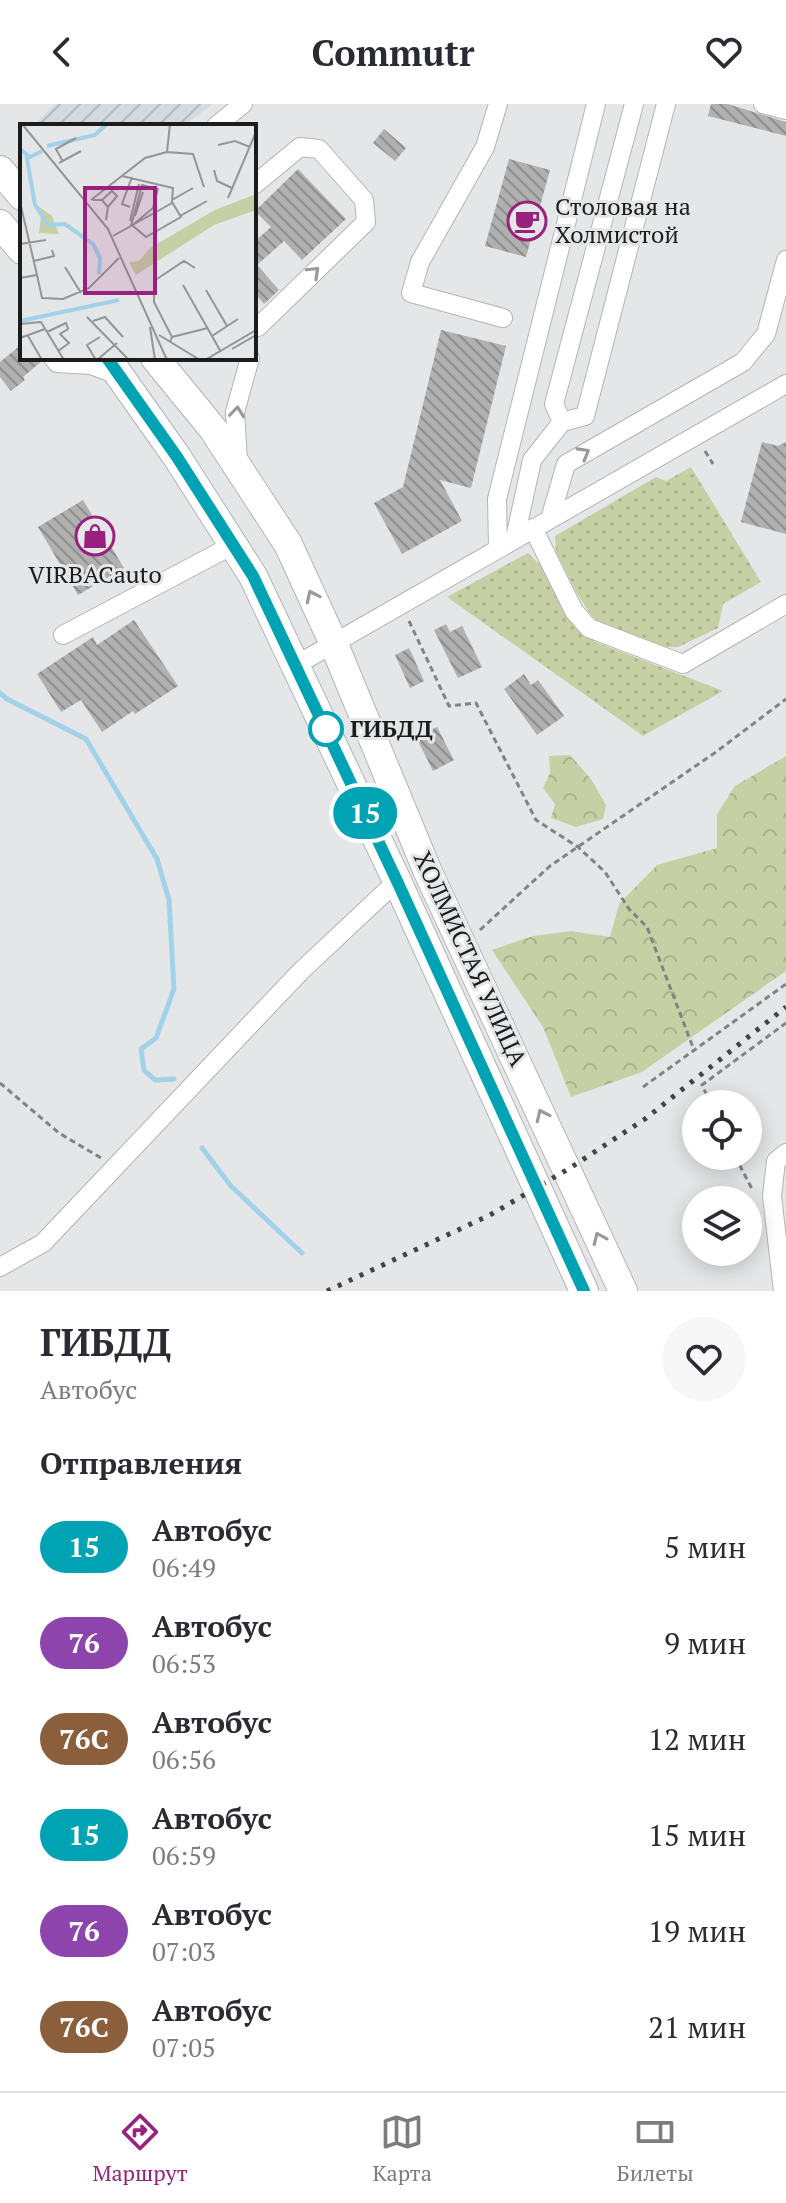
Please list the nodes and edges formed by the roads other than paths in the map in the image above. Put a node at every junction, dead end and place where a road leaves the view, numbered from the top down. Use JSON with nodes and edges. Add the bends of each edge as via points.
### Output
{"nodes":[{"id":1,"x":243,"y":104,"type":"edge"},
{"id":2,"x":498,"y":104,"type":"edge"},
{"id":3,"x":596,"y":104,"type":"edge"},
{"id":4,"x":634,"y":104,"type":"edge"},
{"id":5,"x":666,"y":104,"type":"edge"},
{"id":6,"x":763,"y":104,"type":"edge"},
{"id":7,"x":786,"y":110,"type":"edge"},
{"id":8,"x":218,"y":124,"type":"edge"},
{"id":9,"x":590,"y":127,"type":"junction"},
{"id":10,"x":625,"y":136,"type":"junction"},
{"id":11,"x":0,"y":170,"type":"edge"},
{"id":12,"x":256,"y":183,"type":"edge"},
{"id":13,"x":20,"y":194,"type":"edge"},
{"id":14,"x":0,"y":224,"type":"edge"},
{"id":15,"x":20,"y":253,"type":"edge"},
{"id":16,"x":786,"y":260,"type":"edge"},
{"id":17,"x":503,"y":318,"type":"dead end"},
{"id":18,"x":256,"y":330,"type":"edge"},
{"id":19,"x":55,"y":360,"type":"edge"},
{"id":20,"x":157,"y":360,"type":"edge"},
{"id":21,"x":249,"y":360,"type":"edge"},
{"id":22,"x":114,"y":367,"type":"edge"},
{"id":23,"x":786,"y":384,"type":"edge"},
{"id":24,"x":562,"y":422,"type":"junction"},
{"id":25,"x":238,"y":468,"type":"junction"},
{"id":26,"x":550,"y":519,"type":"junction"},
{"id":27,"x":533,"y":528,"type":"junction"},
{"id":28,"x":506,"y":543,"type":"junction"},
{"id":29,"x":233,"y":545,"type":"junction"},
{"id":30,"x":786,"y":604,"type":"edge"},
{"id":31,"x":63,"y":635,"type":"dead end"},
{"id":32,"x":333,"y":642,"type":"junction"},
{"id":33,"x":296,"y":665,"type":"junction"},
{"id":34,"x":397,"y":881,"type":"junction"},
{"id":35,"x":786,"y":1153,"type":"edge"},
{"id":36,"x":0,"y":1267,"type":"edge"},
{"id":37,"x":584,"y":1291,"type":"edge"},
{"id":38,"x":623,"y":1291,"type":"edge"},
{"id":39,"x":783,"y":1291,"type":"edge"}],
"edges":[{"from":1,"to":8,"type":"street"},
{"from":2,"to":17,"type":"street","via":[[485,147],[420,262],[411,293]]},
{"from":3,"to":9,"type":"street"},
{"from":4,"to":10,"type":"street"},
{"from":5,"to":24,"type":"street","via":[[585,416]]},
{"from":6,"to":7,"type":"street"},
{"from":9,"to":10,"type":"street"},
{"from":9,"to":28,"type":"street","via":[[497,499]]},
{"from":10,"to":24,"type":"street","via":[[554,404]]},
{"from":11,"to":13,"type":"highway"},
{"from":18,"to":12,"type":"street","one_way":true,"via":[[366,222],[364,200],[319,149],[300,147]]},
{"from":14,"to":15,"type":"highway"},
{"from":26,"to":16,"type":"street","one_way":true,"via":[[566,464],[743,362],[766,334]]},
{"from":19,"to":22,"type":"street"},
{"from":20,"to":25,"type":"highway","name":"ХОЛМИСТАЯ УЛИЦА"},
{"from":25,"to":21,"type":"street","one_way":true,"via":[[235,412]]},
{"from":22,"to":29,"type":"highway","name":"ХОЛМИСТАЯ УЛИЦА"},
{"from":23,"to":26,"type":"street"},
{"from":24,"to":28,"type":"street","via":[[532,460]]},
{"from":32,"to":25,"type":"highway","name":"ХОЛМИСТАЯ УЛИЦА","one_way":true,"via":[[288,544]]},
{"from":26,"to":27,"type":"street"},
{"from":27,"to":28,"type":"street"},
{"from":27,"to":30,"type":"street","via":[[574,611],[589,628],[683,664]]},
{"from":28,"to":32,"type":"street"},
{"from":29,"to":31,"type":"street"},
{"from":29,"to":33,"type":"highway","name":"ХОЛМИСТАЯ УЛИЦА"},
{"from":32,"to":33,"type":"street"},
{"from":38,"to":32,"type":"highway","name":"ХОЛМИСТАЯ УЛИЦА","one_way":true,"via":[[427,870]]},
{"from":33,"to":34,"type":"highway","name":"ХОЛМИСТАЯ УЛИЦА"},
{"from":34,"to":36,"type":"street","via":[[300,972],[43,1243]]},
{"from":34,"to":37,"type":"highway","name":"ХОЛМИСТАЯ УЛИЦА"},
{"from":35,"to":39,"type":"street","via":[[776,1161],[772,1196]]}]}
